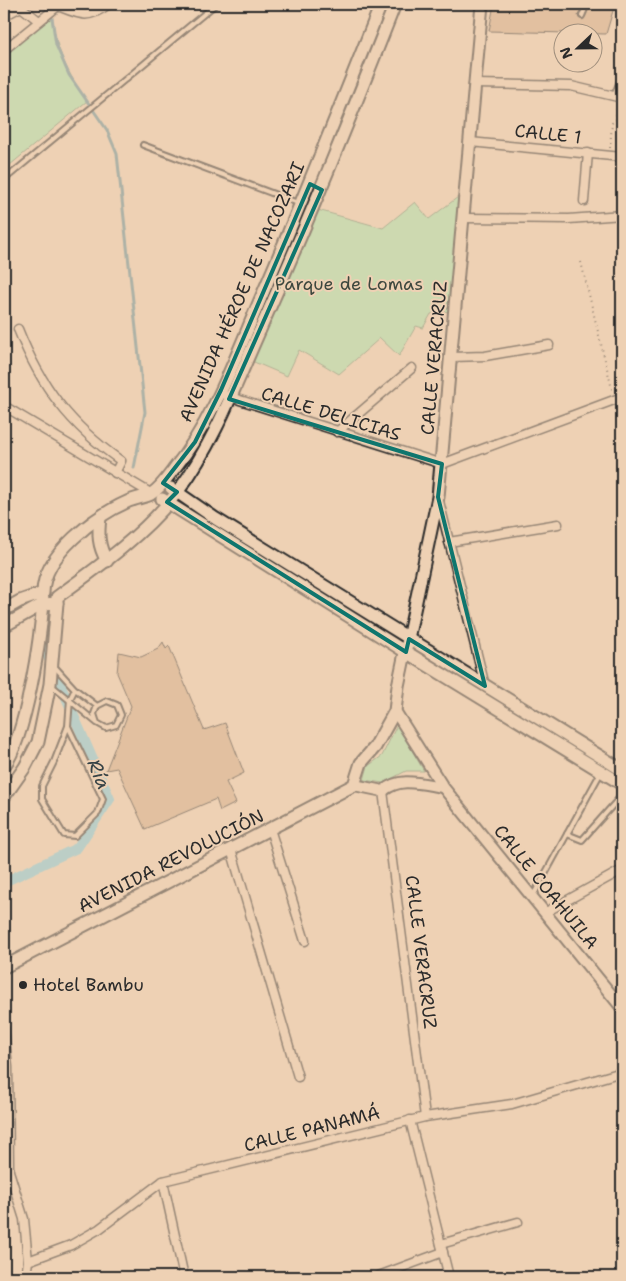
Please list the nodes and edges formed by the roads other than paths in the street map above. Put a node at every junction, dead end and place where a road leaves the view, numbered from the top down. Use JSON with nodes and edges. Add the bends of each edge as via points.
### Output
{"nodes":[{"id":1,"x":109,"y":4,"type":"edge"},
{"id":2,"x":215,"y":4,"type":"edge"},
{"id":3,"x":381,"y":4,"type":"edge"},
{"id":4,"x":395,"y":4,"type":"edge"},
{"id":5,"x":482,"y":4,"type":"edge"},
{"id":6,"x":587,"y":4,"type":"edge"},
{"id":7,"x":57,"y":6,"type":"edge"},
{"id":8,"x":4,"y":16,"type":"edge"},
{"id":9,"x":582,"y":16,"type":"dead end"},
{"id":10,"x":42,"y":18,"type":"junction"},
{"id":11,"x":4,"y":50,"type":"edge"},
{"id":12,"x":622,"y":76,"type":"edge"},
{"id":13,"x":475,"y":84,"type":"junction"},
{"id":14,"x":618,"y":97,"type":"edge"},
{"id":15,"x":470,"y":142,"type":"junction"},
{"id":16,"x":143,"y":144,"type":"dead end"},
{"id":17,"x":588,"y":153,"type":"junction"},
{"id":18,"x":622,"y":157,"type":"edge"},
{"id":19,"x":4,"y":180,"type":"edge"},
{"id":20,"x":310,"y":184,"type":"junction"},
{"id":21,"x":322,"y":190,"type":"junction"},
{"id":22,"x":584,"y":201,"type":"dead end"},
{"id":23,"x":301,"y":205,"type":"junction"},
{"id":24,"x":622,"y":215,"type":"edge"},
{"id":25,"x":464,"y":218,"type":"junction"},
{"id":26,"x":18,"y":329,"type":"dead end"},
{"id":27,"x":549,"y":346,"type":"dead end"},
{"id":28,"x":452,"y":357,"type":"junction"},
{"id":29,"x":412,"y":368,"type":"dead end"},
{"id":30,"x":225,"y":394,"type":"junction"},
{"id":31,"x":619,"y":399,"type":"edge"},
{"id":32,"x":4,"y":406,"type":"edge"},
{"id":33,"x":337,"y":432,"type":"junction"},
{"id":34,"x":442,"y":464,"type":"junction"},
{"id":35,"x":115,"y":473,"type":"junction"},
{"id":36,"x":163,"y":483,"type":"junction"},
{"id":37,"x":177,"y":492,"type":"junction"},
{"id":38,"x":152,"y":494,"type":"junction"},
{"id":39,"x":438,"y":498,"type":"junction"},
{"id":40,"x":168,"y":502,"type":"junction"},
{"id":41,"x":100,"y":518,"type":"junction"},
{"id":42,"x":558,"y":524,"type":"dead end"},
{"id":43,"x":449,"y":542,"type":"junction"},
{"id":44,"x":107,"y":560,"type":"junction"},
{"id":45,"x":43,"y":599,"type":"junction"},
{"id":46,"x":57,"y":600,"type":"junction"},
{"id":47,"x":4,"y":610,"type":"edge"},
{"id":48,"x":4,"y":626,"type":"edge"},
{"id":49,"x":409,"y":639,"type":"junction"},
{"id":50,"x":406,"y":652,"type":"junction"},
{"id":51,"x":52,"y":663,"type":"junction"},
{"id":52,"x":50,"y":684,"type":"junction"},
{"id":53,"x":484,"y":686,"type":"junction"},
{"id":54,"x":75,"y":689,"type":"junction"},
{"id":55,"x":70,"y":699,"type":"junction"},
{"id":56,"x":97,"y":706,"type":"junction"},
{"id":57,"x":395,"y":711,"type":"junction"},
{"id":58,"x":97,"y":723,"type":"junction"},
{"id":59,"x":68,"y":726,"type":"junction"},
{"id":60,"x":4,"y":766,"type":"edge"},
{"id":61,"x":622,"y":770,"type":"edge"},
{"id":62,"x":602,"y":772,"type":"junction"},
{"id":63,"x":622,"y":784,"type":"edge"},
{"id":64,"x":354,"y":785,"type":"junction"},
{"id":65,"x":443,"y":787,"type":"junction"},
{"id":66,"x":383,"y":791,"type":"junction"},
{"id":67,"x":622,"y":796,"type":"edge"},
{"id":68,"x":4,"y":797,"type":"edge"},
{"id":69,"x":270,"y":829,"type":"junction"},
{"id":70,"x":567,"y":834,"type":"junction"},
{"id":71,"x":231,"y":849,"type":"junction"},
{"id":72,"x":622,"y":870,"type":"edge"},
{"id":73,"x":533,"y":896,"type":"junction"},
{"id":74,"x":546,"y":912,"type":"junction"},
{"id":75,"x":305,"y":941,"type":"dead end"},
{"id":76,"x":4,"y":967,"type":"edge"},
{"id":77,"x":622,"y":1008,"type":"edge"},
{"id":78,"x":4,"y":1028,"type":"edge"},
{"id":79,"x":622,"y":1072,"type":"edge"},
{"id":80,"x":298,"y":1077,"type":"dead end"},
{"id":81,"x":424,"y":1117,"type":"junction"},
{"id":82,"x":410,"y":1120,"type":"junction"},
{"id":83,"x":6,"y":1171,"type":"edge"},
{"id":84,"x":163,"y":1181,"type":"junction"},
{"id":85,"x":518,"y":1222,"type":"dead end"},
{"id":86,"x":442,"y":1248,"type":"junction"},
{"id":87,"x":28,"y":1261,"type":"junction"},
{"id":88,"x":26,"y":1277,"type":"edge"},
{"id":89,"x":184,"y":1277,"type":"edge"},
{"id":90,"x":376,"y":1277,"type":"edge"},
{"id":91,"x":449,"y":1277,"type":"edge"}],
"edges":[{"from":1,"to":7,"type":"street","via":[[84,16]]},
{"from":2,"to":19,"type":"lane"},
{"from":3,"to":20,"type":"main road","name":"AVENIDA HÉROE DE NACOZARI"},
{"from":4,"to":21,"type":"main road","name":"AVENIDA HÉROE DE NACOZARI"},
{"from":5,"to":13,"type":"main road","name":"CALLE VERACRUZ"},
{"from":6,"to":9,"type":"lane"},
{"from":7,"to":10,"type":"street"},
{"from":8,"to":10,"type":"street","via":[[21,7]]},
{"from":10,"to":11,"type":"street"},
{"from":12,"to":14,"type":"lane"},
{"from":13,"to":14,"type":"street","via":[[571,86]]},
{"from":13,"to":15,"type":"main road","name":"CALLE VERACRUZ"},
{"from":15,"to":17,"type":"street","name":"CALLE 1"},
{"from":15,"to":25,"type":"main road","name":"CALLE VERACRUZ"},
{"from":16,"to":23,"type":"lane"},
{"from":17,"to":18,"type":"street","name":"CALLE 1"},
{"from":17,"to":22,"type":"street"},
{"from":20,"to":21,"type":"main road"},
{"from":20,"to":23,"type":"main road","name":"AVENIDA HÉROE DE NACOZARI"},
{"from":21,"to":30,"type":"main road","name":"AVENIDA HÉROE DE NACOZARI"},
{"from":23,"to":30,"type":"main road","name":"AVENIDA HÉROE DE NACOZARI"},
{"from":24,"to":25,"type":"street","via":[[569,219]]},
{"from":25,"to":28,"type":"main road","name":"CALLE VERACRUZ"},
{"from":26,"to":35,"type":"street","via":[[43,384],[59,405],[91,439],[121,461]]},
{"from":27,"to":28,"type":"street","via":[[485,356]]},
{"from":28,"to":34,"type":"main road","name":"CALLE VERACRUZ"},
{"from":29,"to":33,"type":"street"},
{"from":30,"to":33,"type":"street","name":"CALLE DELICIAS"},
{"from":30,"to":36,"type":"main road","name":"AVENIDA HÉROE DE NACOZARI","via":[[195,442]]},
{"from":30,"to":37,"type":"main road","name":"AVENIDA HÉROE DE NACOZARI","via":[[199,459]]},
{"from":31,"to":34,"type":"street"},
{"from":32,"to":35,"type":"street"},
{"from":33,"to":34,"type":"street","name":"CALLE DELICIAS"},
{"from":34,"to":39,"type":"main road","name":"CALLE VERACRUZ"},
{"from":35,"to":38,"type":"street"},
{"from":36,"to":37,"type":"main road"},
{"from":36,"to":38,"type":"main road","name":"AVENIDA HÉROE DE NACOZARI"},
{"from":37,"to":40,"type":"main road","name":"AVENIDA HÉROE DE NACOZARI"},
{"from":37,"to":49,"type":"main road"},
{"from":38,"to":40,"type":"main road"},
{"from":38,"to":41,"type":"main road","name":"AVENIDA HÉROE DE NACOZARI","via":[[131,500]]},
{"from":39,"to":43,"type":"street"},
{"from":39,"to":49,"type":"main road","name":"CALLE VERACRUZ"},
{"from":40,"to":44,"type":"main road","name":"AVENIDA HÉROE DE NACOZARI","via":[[149,524]]},
{"from":40,"to":50,"type":"main road"},
{"from":41,"to":44,"type":"main road","via":[[100,549]]},
{"from":41,"to":45,"type":"main road","name":"AVENIDA HÉROE DE NACOZARI","via":[[72,539],[50,567],[43,587]]},
{"from":42,"to":43,"type":"street"},
{"from":43,"to":53,"type":"street"},
{"from":44,"to":46,"type":"main road","name":"AVENIDA HÉROE DE NACOZARI"},
{"from":45,"to":46,"type":"main road","name":"AVENIDA HÉROE DE NACOZARI"},
{"from":45,"to":47,"type":"main road","name":"AVENIDA HÉROE DE NACOZARI","via":[[20,601]]},
{"from":45,"to":48,"type":"main road","name":"AVENIDA HÉROE DE NACOZARI"},
{"from":45,"to":60,"type":"main road","via":[[24,720]]},
{"from":46,"to":51,"type":"main road"},
{"from":49,"to":50,"type":"main road","name":"CALLE VERACRUZ"},
{"from":49,"to":53,"type":"main road"},
{"from":50,"to":57,"type":"main road","name":"CALLE VERACRUZ"},
{"from":50,"to":62,"type":"main road"},
{"from":51,"to":52,"type":"main road"},
{"from":51,"to":54,"type":"lane"},
{"from":52,"to":55,"type":"lane"},
{"from":52,"to":68,"type":"main road","via":[[38,742]]},
{"from":53,"to":61,"type":"main road"},
{"from":54,"to":55,"type":"lane"},
{"from":54,"to":56,"type":"lane"},
{"from":55,"to":58,"type":"lane"},
{"from":55,"to":59,"type":"lane"},
{"from":56,"to":58,"type":"lane","via":[[94,714]]},
{"from":56,"to":58,"type":"lane","via":[[107,701],[117,705],[121,715],[116,725],[106,728]]},
{"from":57,"to":64,"type":"main road","via":[[375,747],[360,763]]},
{"from":57,"to":65,"type":"street","name":"CALLE COAHUILA"},
{"from":59,"to":59,"type":"lane","via":[[42,786],[42,799],[64,835],[70,837],[98,813],[103,799]]},
{"from":62,"to":63,"type":"main road"},
{"from":62,"to":70,"type":"lane"},
{"from":64,"to":66,"type":"street"},
{"from":64,"to":69,"type":"main road","name":"AVENIDA REVOLUCIÓN"},
{"from":65,"to":66,"type":"street","via":[[404,781]]},
{"from":65,"to":73,"type":"street","name":"CALLE COAHUILA"},
{"from":66,"to":81,"type":"street","name":"CALLE VERACRUZ"},
{"from":67,"to":70,"type":"lane","via":[[582,840]]},
{"from":69,"to":71,"type":"main road","name":"AVENIDA REVOLUCIÓN"},
{"from":69,"to":75,"type":"street"},
{"from":70,"to":73,"type":"lane"},
{"from":71,"to":76,"type":"main road","name":"AVENIDA REVOLUCIÓN"},
{"from":71,"to":80,"type":"street"},
{"from":72,"to":74,"type":"street"},
{"from":73,"to":74,"type":"street","name":"CALLE COAHUILA"},
{"from":74,"to":77,"type":"street","name":"CALLE COAHUILA"},
{"from":78,"to":83,"type":"street","via":[[8,1067]]},
{"from":79,"to":81,"type":"street","name":"CALLE PANAMÁ","via":[[512,1104]]},
{"from":81,"to":82,"type":"street","name":"CALLE PANAMÁ"},
{"from":82,"to":84,"type":"street","name":"CALLE PANAMÁ"},
{"from":82,"to":86,"type":"street"},
{"from":83,"to":87,"type":"street","via":[[24,1219]]},
{"from":84,"to":87,"type":"street","name":"CALLE PANAMÁ","via":[[71,1246]]},
{"from":84,"to":89,"type":"street"},
{"from":85,"to":86,"type":"street"},
{"from":86,"to":90,"type":"street"},
{"from":86,"to":91,"type":"street"},
{"from":87,"to":88,"type":"street"}]}
